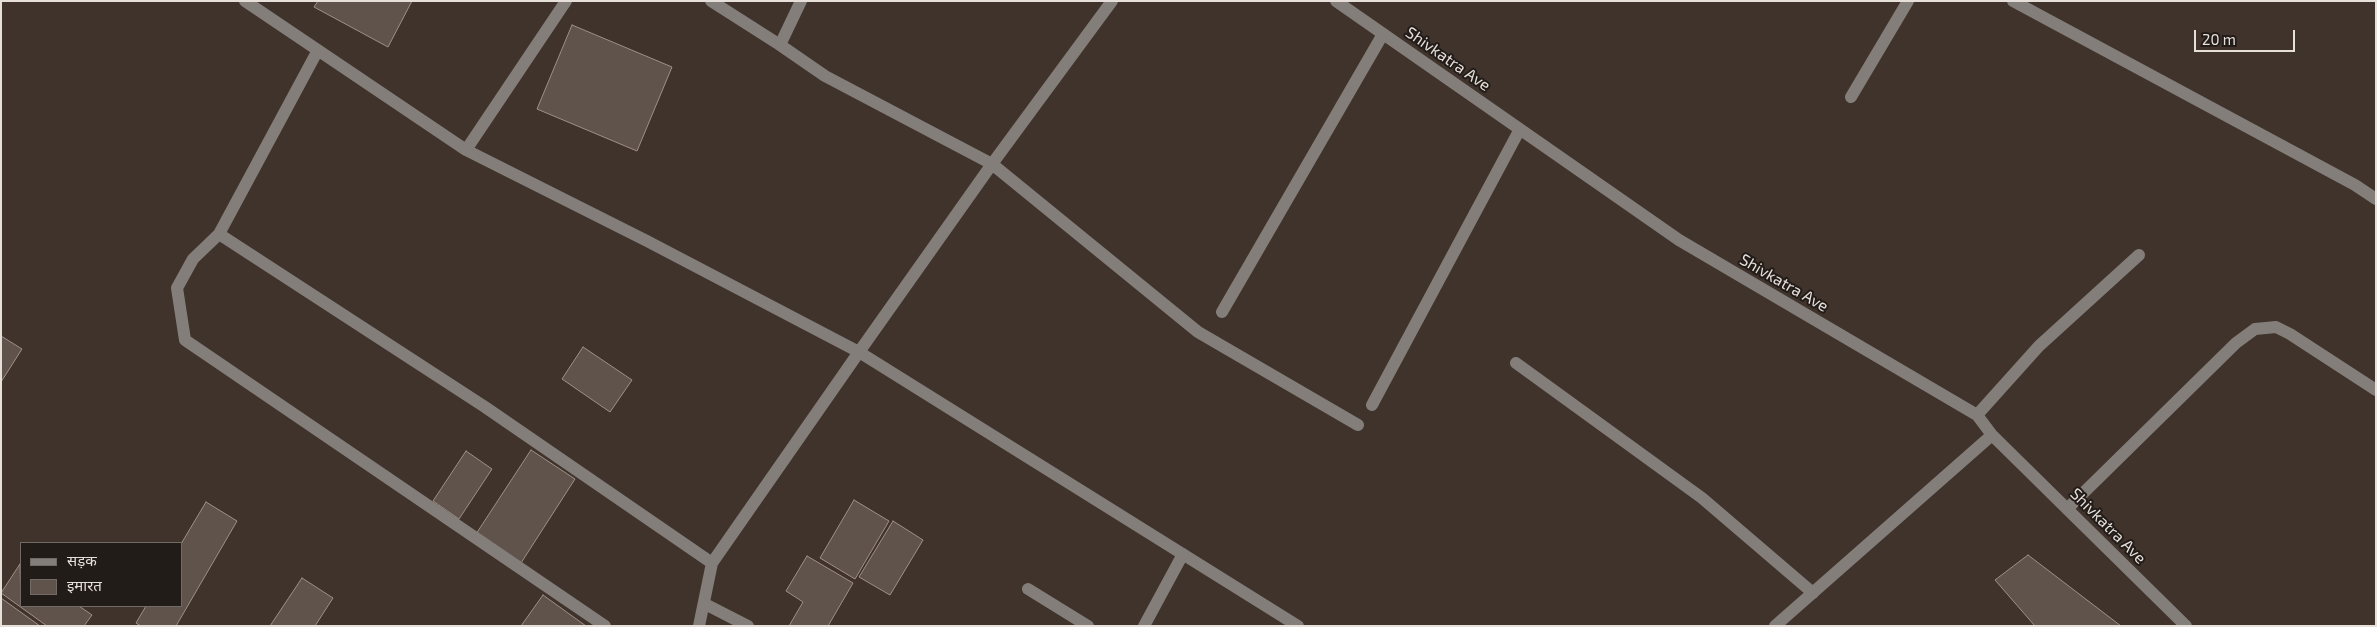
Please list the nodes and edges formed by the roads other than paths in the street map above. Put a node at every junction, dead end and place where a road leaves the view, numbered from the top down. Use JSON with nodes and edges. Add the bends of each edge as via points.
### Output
{"nodes":[{"id":1,"x":245,"y":1,"type":"edge"},
{"id":2,"x":566,"y":1,"type":"edge"},
{"id":3,"x":711,"y":1,"type":"edge"},
{"id":4,"x":801,"y":1,"type":"edge"},
{"id":5,"x":1112,"y":1,"type":"edge"},
{"id":6,"x":1336,"y":1,"type":"edge"},
{"id":7,"x":1908,"y":1,"type":"edge"},
{"id":8,"x":2013,"y":1,"type":"edge"},
{"id":9,"x":1383,"y":34,"type":"junction"},
{"id":10,"x":780,"y":45,"type":"junction"},
{"id":11,"x":318,"y":50,"type":"junction"},
{"id":12,"x":1851,"y":97,"type":"dead end"},
{"id":13,"x":1520,"y":129,"type":"junction"},
{"id":14,"x":466,"y":150,"type":"junction"},
{"id":15,"x":992,"y":164,"type":"junction"},
{"id":16,"x":2376,"y":199,"type":"edge"},
{"id":17,"x":219,"y":234,"type":"junction"},
{"id":18,"x":2139,"y":255,"type":"dead end"},
{"id":19,"x":1222,"y":312,"type":"dead end"},
{"id":20,"x":859,"y":352,"type":"junction"},
{"id":21,"x":1516,"y":363,"type":"dead end"},
{"id":22,"x":2376,"y":390,"type":"edge"},
{"id":23,"x":1372,"y":405,"type":"dead end"},
{"id":24,"x":1977,"y":415,"type":"junction"},
{"id":25,"x":1358,"y":426,"type":"dead end"},
{"id":26,"x":1992,"y":435,"type":"junction"},
{"id":27,"x":2067,"y":509,"type":"junction"},
{"id":28,"x":1183,"y":554,"type":"junction"},
{"id":29,"x":712,"y":563,"type":"junction"},
{"id":30,"x":1028,"y":589,"type":"dead end"},
{"id":31,"x":1813,"y":593,"type":"junction"},
{"id":32,"x":704,"y":604,"type":"junction"},
{"id":33,"x":605,"y":626,"type":"edge"},
{"id":34,"x":699,"y":626,"type":"edge"},
{"id":35,"x":748,"y":626,"type":"edge"},
{"id":36,"x":1088,"y":626,"type":"edge"},
{"id":37,"x":1144,"y":626,"type":"edge"},
{"id":38,"x":1298,"y":626,"type":"edge"},
{"id":39,"x":1775,"y":626,"type":"edge"},
{"id":40,"x":2186,"y":626,"type":"edge"}],
"edges":[{"from":1,"to":11,"type":"street"},
{"from":2,"to":14,"type":"street"},
{"from":3,"to":10,"type":"street"},
{"from":4,"to":10,"type":"street"},
{"from":5,"to":15,"type":"street"},
{"from":6,"to":9,"type":"street","name":"Shivkatra Ave"},
{"from":7,"to":12,"type":"street"},
{"from":8,"to":16,"type":"street"},
{"from":9,"to":13,"type":"street","name":"Shivkatra Ave"},
{"from":9,"to":19,"type":"street"},
{"from":10,"to":15,"type":"street","via":[[825,76]]},
{"from":11,"to":14,"type":"street"},
{"from":11,"to":17,"type":"street"},
{"from":13,"to":23,"type":"street"},
{"from":13,"to":24,"type":"street","name":"Shivkatra Ave","via":[[1679,240]]},
{"from":14,"to":20,"type":"street","via":[[648,240]]},
{"from":15,"to":20,"type":"street"},
{"from":15,"to":25,"type":"street","via":[[1198,332]]},
{"from":17,"to":29,"type":"street","via":[[485,407]]},
{"from":17,"to":33,"type":"street","via":[[193,260],[177,288],[185,340]]},
{"from":18,"to":24,"type":"street","via":[[2038,346]]},
{"from":20,"to":28,"type":"street"},
{"from":20,"to":29,"type":"street"},
{"from":21,"to":31,"type":"street","via":[[1702,498]]},
{"from":22,"to":27,"type":"street","via":[[2290,334],[2276,327],[2255,329],[2236,343]]},
{"from":24,"to":26,"type":"street","name":"Shivkatra Ave"},
{"from":26,"to":27,"type":"street","name":"Shivkatra Ave"},
{"from":26,"to":31,"type":"street"},
{"from":27,"to":40,"type":"street","name":"Shivkatra Ave"},
{"from":28,"to":37,"type":"street"},
{"from":28,"to":38,"type":"street"},
{"from":29,"to":32,"type":"street"},
{"from":30,"to":36,"type":"street"},
{"from":31,"to":39,"type":"street"},
{"from":32,"to":34,"type":"street"},
{"from":32,"to":35,"type":"street"}]}
